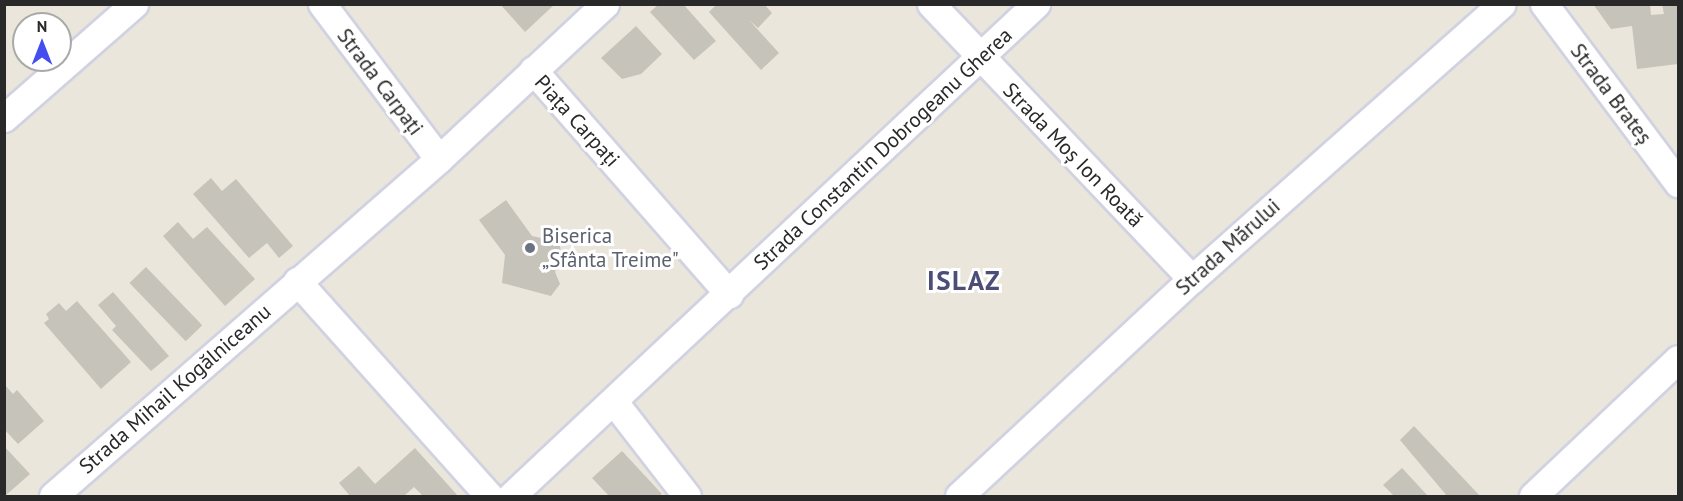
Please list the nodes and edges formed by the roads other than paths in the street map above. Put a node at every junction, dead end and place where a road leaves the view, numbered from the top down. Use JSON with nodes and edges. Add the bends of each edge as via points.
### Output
{"nodes":[{"id":1,"x":134,"y":4,"type":"edge"},
{"id":2,"x":322,"y":4,"type":"edge"},
{"id":3,"x":605,"y":4,"type":"edge"},
{"id":4,"x":931,"y":4,"type":"edge"},
{"id":5,"x":1036,"y":4,"type":"edge"},
{"id":6,"x":1502,"y":4,"type":"edge"},
{"id":7,"x":1544,"y":4,"type":"edge"},
{"id":8,"x":979,"y":57,"type":"junction"},
{"id":9,"x":533,"y":70,"type":"junction"},
{"id":10,"x":4,"y":118,"type":"edge"},
{"id":11,"x":439,"y":159,"type":"junction"},
{"id":12,"x":1678,"y":183,"type":"edge"},
{"id":13,"x":1192,"y":279,"type":"junction"},
{"id":14,"x":297,"y":281,"type":"junction"},
{"id":15,"x":729,"y":294,"type":"junction"},
{"id":16,"x":1678,"y":359,"type":"edge"},
{"id":17,"x":614,"y":402,"type":"junction"},
{"id":18,"x":53,"y":496,"type":"edge"},
{"id":19,"x":489,"y":496,"type":"edge"},
{"id":20,"x":511,"y":496,"type":"edge"},
{"id":21,"x":687,"y":496,"type":"edge"},
{"id":22,"x":959,"y":496,"type":"edge"},
{"id":23,"x":1533,"y":496,"type":"edge"}],
"edges":[{"from":1,"to":10,"type":"street"},
{"from":2,"to":11,"type":"street","name":"Strada Carpați"},
{"from":3,"to":9,"type":"street"},
{"from":4,"to":8,"type":"street","name":"Strada Moș Ion Roată"},
{"from":5,"to":8,"type":"street","name":"Strada Constantin Dobrogeanu Gherea"},
{"from":6,"to":13,"type":"street","name":"Strada Mărului"},
{"from":7,"to":12,"type":"street","name":"Strada Brateș"},
{"from":8,"to":13,"type":"street","name":"Strada Moș Ion Roată"},
{"from":8,"to":15,"type":"street","name":"Strada Constantin Dobrogeanu Gherea"},
{"from":9,"to":11,"type":"street","name":"Piața Carpați"},
{"from":9,"to":15,"type":"street","name":"Piața Carpați"},
{"from":11,"to":14,"type":"street","name":"Piața Carpați"},
{"from":13,"to":22,"type":"street","name":"Strada Mărului"},
{"from":14,"to":18,"type":"street","name":"Strada Mihail Kogălniceanu"},
{"from":14,"to":19,"type":"street"},
{"from":15,"to":17,"type":"street"},
{"from":16,"to":23,"type":"street"},
{"from":17,"to":20,"type":"street"},
{"from":17,"to":21,"type":"street"}]}
